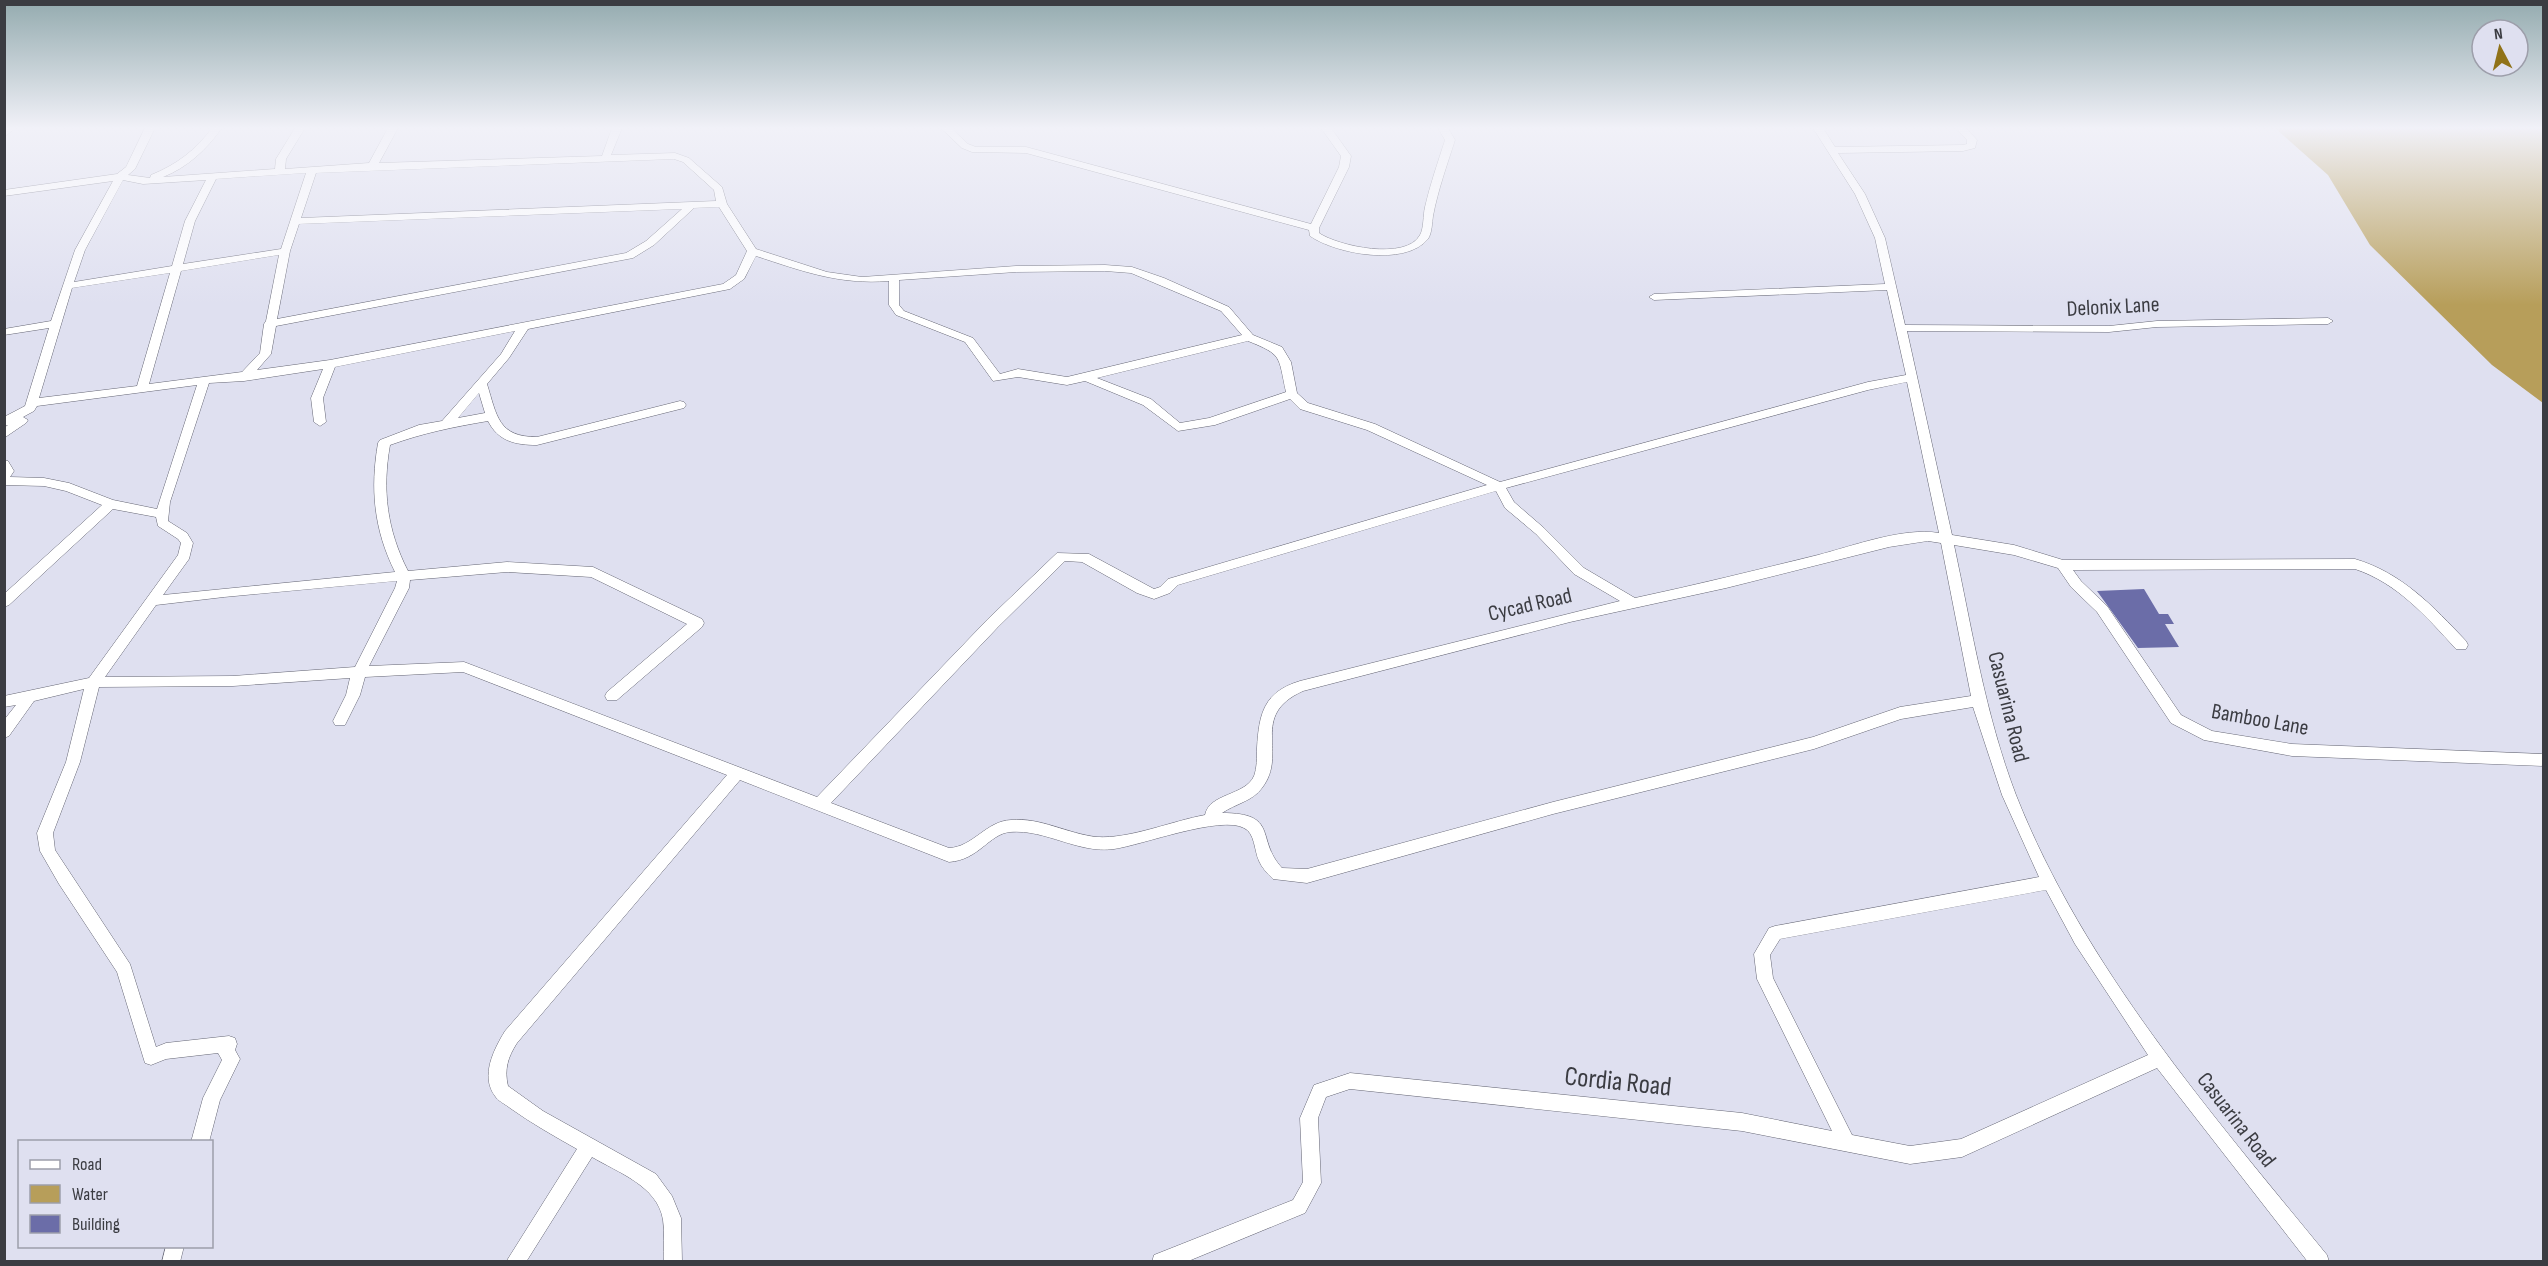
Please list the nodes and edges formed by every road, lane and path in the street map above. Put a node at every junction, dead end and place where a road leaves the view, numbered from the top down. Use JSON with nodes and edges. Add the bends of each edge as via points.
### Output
{"nodes":[{"id":1,"x":47,"y":187,"type":"edge"},
{"id":2,"x":114,"y":187,"type":"edge"},
{"id":3,"x":207,"y":187,"type":"edge"},
{"id":4,"x":307,"y":187,"type":"edge"},
{"id":5,"x":717,"y":187,"type":"edge"},
{"id":6,"x":1163,"y":187,"type":"edge"},
{"id":7,"x":1334,"y":187,"type":"edge"},
{"id":8,"x":1436,"y":187,"type":"edge"},
{"id":9,"x":1854,"y":187,"type":"edge"},
{"id":10,"x":4,"y":193,"type":"edge"},
{"id":11,"x":693,"y":204,"type":"junction"},
{"id":12,"x":722,"y":204,"type":"junction"},
{"id":13,"x":296,"y":222,"type":"junction"},
{"id":14,"x":1314,"y":228,"type":"junction"},
{"id":15,"x":285,"y":251,"type":"junction"},
{"id":16,"x":752,"y":251,"type":"junction"},
{"id":17,"x":175,"y":267,"type":"junction"},
{"id":18,"x":894,"y":277,"type":"junction"},
{"id":19,"x":67,"y":286,"type":"junction"},
{"id":20,"x":1892,"y":287,"type":"junction"},
{"id":21,"x":1654,"y":297,"type":"dead end"},
{"id":22,"x":2328,"y":321,"type":"dead end"},
{"id":23,"x":55,"y":324,"type":"junction"},
{"id":24,"x":269,"y":324,"type":"junction"},
{"id":25,"x":524,"y":328,"type":"junction"},
{"id":26,"x":1900,"y":328,"type":"junction"},
{"id":27,"x":4,"y":332,"type":"edge"},
{"id":28,"x":1249,"y":337,"type":"junction"},
{"id":29,"x":330,"y":364,"type":"junction"},
{"id":30,"x":244,"y":377,"type":"junction"},
{"id":31,"x":1088,"y":378,"type":"junction"},
{"id":32,"x":1910,"y":378,"type":"junction"},
{"id":33,"x":204,"y":382,"type":"junction"},
{"id":34,"x":481,"y":382,"type":"junction"},
{"id":35,"x":142,"y":390,"type":"junction"},
{"id":36,"x":1292,"y":394,"type":"junction"},
{"id":37,"x":680,"y":405,"type":"dead end"},
{"id":38,"x":31,"y":406,"type":"junction"},
{"id":39,"x":492,"y":416,"type":"junction"},
{"id":40,"x":4,"y":422,"type":"edge"},
{"id":41,"x":320,"y":422,"type":"dead end"},
{"id":42,"x":446,"y":424,"type":"junction"},
{"id":43,"x":4,"y":434,"type":"edge"},
{"id":44,"x":4,"y":464,"type":"edge"},
{"id":45,"x":4,"y":476,"type":"edge"},
{"id":46,"x":4,"y":481,"type":"edge"},
{"id":47,"x":1499,"y":486,"type":"junction"},
{"id":48,"x":111,"y":504,"type":"junction"},
{"id":49,"x":163,"y":514,"type":"junction"},
{"id":50,"x":1946,"y":538,"type":"junction"},
{"id":51,"x":2063,"y":565,"type":"junction"},
{"id":52,"x":404,"y":577,"type":"junction"},
{"id":53,"x":151,"y":601,"type":"junction"},
{"id":54,"x":4,"y":602,"type":"edge"},
{"id":55,"x":1633,"y":603,"type":"junction"},
{"id":56,"x":2461,"y":645,"type":"dead end"},
{"id":57,"x":359,"y":672,"type":"junction"},
{"id":58,"x":93,"y":682,"type":"junction"},
{"id":59,"x":612,"y":696,"type":"dead end"},
{"id":60,"x":29,"y":697,"type":"junction"},
{"id":61,"x":1980,"y":700,"type":"junction"},
{"id":62,"x":4,"y":702,"type":"edge"},
{"id":63,"x":340,"y":721,"type":"dead end"},
{"id":64,"x":4,"y":732,"type":"edge"},
{"id":65,"x":2544,"y":760,"type":"edge"},
{"id":66,"x":738,"y":773,"type":"junction"},
{"id":67,"x":820,"y":804,"type":"junction"},
{"id":68,"x":1213,"y":821,"type":"junction"},
{"id":69,"x":2050,"y":882,"type":"junction"},
{"id":70,"x":2160,"y":1058,"type":"junction"},
{"id":71,"x":201,"y":1140,"type":"edge"},
{"id":72,"x":1847,"y":1143,"type":"junction"},
{"id":73,"x":589,"y":1146,"type":"junction"},
{"id":74,"x":515,"y":1262,"type":"edge"},
{"id":75,"x":673,"y":1262,"type":"edge"},
{"id":76,"x":1161,"y":1262,"type":"edge"},
{"id":77,"x":2320,"y":1262,"type":"edge"}],
"edges":[{"from":1,"to":10,"type":"street"},
{"from":2,"to":19,"type":"street","via":[[87,233]]},
{"from":3,"to":17,"type":"street","via":[[190,221]]},
{"from":4,"to":13,"type":"street"},
{"from":5,"to":12,"type":"street"},
{"from":6,"to":14,"type":"street"},
{"from":7,"to":14,"type":"street"},
{"from":8,"to":14,"type":"street","via":[[1425,236],[1410,248],[1387,253],[1321,242]]},
{"from":9,"to":20,"type":"street","name":"Casuarina Road","via":[[1874,221]]},
{"from":11,"to":12,"type":"street"},
{"from":11,"to":13,"type":"street"},
{"from":11,"to":24,"type":"street","via":[[650,243],[629,256]]},
{"from":12,"to":16,"type":"street"},
{"from":13,"to":15,"type":"street"},
{"from":15,"to":17,"type":"street"},
{"from":15,"to":24,"type":"street"},
{"from":16,"to":18,"type":"street","via":[[825,275],[862,280]]},
{"from":16,"to":25,"type":"street","via":[[735,284]]},
{"from":17,"to":19,"type":"street"},
{"from":17,"to":35,"type":"street"},
{"from":18,"to":28,"type":"street","via":[[1016,269],[1132,270],[1225,309]]},
{"from":18,"to":31,"type":"street","via":[[894,304],[900,313],[969,340],[997,378],[1018,373],[1067,381]]},
{"from":19,"to":23,"type":"street"},
{"from":20,"to":21,"type":"street"},
{"from":20,"to":26,"type":"street","name":"Casuarina Road"},
{"from":22,"to":26,"type":"street","name":"Delonix Lane","via":[[2157,324],[2109,329]]},
{"from":23,"to":27,"type":"street"},
{"from":23,"to":38,"type":"street"},
{"from":24,"to":30,"type":"street","via":[[265,354]]},
{"from":25,"to":29,"type":"street"},
{"from":25,"to":34,"type":"street"},
{"from":26,"to":32,"type":"street","name":"Casuarina Road"},
{"from":28,"to":31,"type":"street"},
{"from":28,"to":36,"type":"street","via":[[1278,349]]},
{"from":29,"to":30,"type":"street"},
{"from":29,"to":41,"type":"street","via":[[317,398]]},
{"from":30,"to":33,"type":"street"},
{"from":31,"to":36,"type":"street","via":[[1147,402],[1178,427],[1211,422]]},
{"from":32,"to":47,"type":"street"},
{"from":32,"to":50,"type":"street","name":"Casuarina Road"},
{"from":33,"to":35,"type":"street"},
{"from":33,"to":49,"type":"street"},
{"from":34,"to":39,"type":"street"},
{"from":34,"to":42,"type":"street"},
{"from":35,"to":38,"type":"street"},
{"from":36,"to":47,"type":"street","via":[[1304,406],[1371,427]]},
{"from":37,"to":39,"type":"street","via":[[523,442],[512,441],[501,433]]},
{"from":38,"to":40,"type":"street"},
{"from":38,"to":43,"type":"street","via":[[21,421]]},
{"from":39,"to":42,"type":"street"},
{"from":42,"to":52,"type":"street","via":[[384,443],[377,476],[380,510],[390,550]]},
{"from":44,"to":45,"type":"street","via":[[8,468]]},
{"from":46,"to":48,"type":"street","via":[[69,487]]},
{"from":47,"to":55,"type":"street","via":[[1509,505],[1564,557]]},
{"from":47,"to":67,"type":"street","via":[[1173,582],[1154,594],[1084,557],[1062,556]]},
{"from":48,"to":49,"type":"street"},
{"from":48,"to":54,"type":"street"},
{"from":49,"to":53,"type":"street","via":[[165,526],[183,536],[187,543],[184,556]]},
{"from":50,"to":51,"type":"street","via":[[2014,550]]},
{"from":50,"to":55,"type":"street","name":"Cycad Road","via":[[1928,536],[1889,542]]},
{"from":50,"to":61,"type":"street","name":"Casuarina Road"},
{"from":51,"to":56,"type":"street","via":[[2355,564],[2375,571],[2420,600]]},
{"from":51,"to":65,"type":"street","name":"Bamboo Lane","via":[[2102,609],[2176,719],[2209,736],[2292,750]]},
{"from":52,"to":53,"type":"street"},
{"from":52,"to":57,"type":"street"},
{"from":52,"to":59,"type":"street","via":[[507,567],[593,572],[697,622]]},
{"from":53,"to":58,"type":"street"},
{"from":55,"to":68,"type":"street","name":"Cycad Road","via":[[1284,692],[1270,705],[1259,782],[1220,805],[1213,812]]},
{"from":57,"to":58,"type":"street","via":[[233,681]]},
{"from":57,"to":63,"type":"street"},
{"from":57,"to":66,"type":"street","via":[[464,667]]},
{"from":58,"to":60,"type":"street"},
{"from":58,"to":71,"type":"street","via":[[73,762],[45,833],[48,851],[124,969],[151,1057],[166,1051],[229,1044],[226,1051],[231,1059],[212,1098]]},
{"from":60,"to":62,"type":"street"},
{"from":60,"to":64,"type":"street"},
{"from":61,"to":68,"type":"street","via":[[1900,713],[1814,742],[1307,876],[1278,874],[1267,860],[1251,823],[1238,819]]},
{"from":61,"to":69,"type":"street","name":"Casuarina Road","via":[[1992,752]]},
{"from":66,"to":67,"type":"street"},
{"from":66,"to":73,"type":"street","via":[[500,1053],[496,1068],[501,1091]]},
{"from":67,"to":68,"type":"street","via":[[959,855],[968,853],[994,831],[1010,826],[1101,844]]},
{"from":69,"to":70,"type":"street","name":"Casuarina Road","via":[[2081,942]]},
{"from":69,"to":72,"type":"street","via":[[1775,933],[1762,954],[1765,979]]},
{"from":70,"to":72,"type":"street","name":"Cordia Road","via":[[1962,1148],[1910,1155]]},
{"from":70,"to":77,"type":"street","name":"Casuarina Road"},
{"from":72,"to":76,"type":"street","name":"Cordia Road","via":[[1742,1122],[1350,1081],[1320,1091],[1309,1118],[1312,1183],[1299,1207]]},
{"from":73,"to":74,"type":"street"},
{"from":73,"to":75,"type":"street","via":[[650,1180],[658,1189],[672,1218]]}]}
